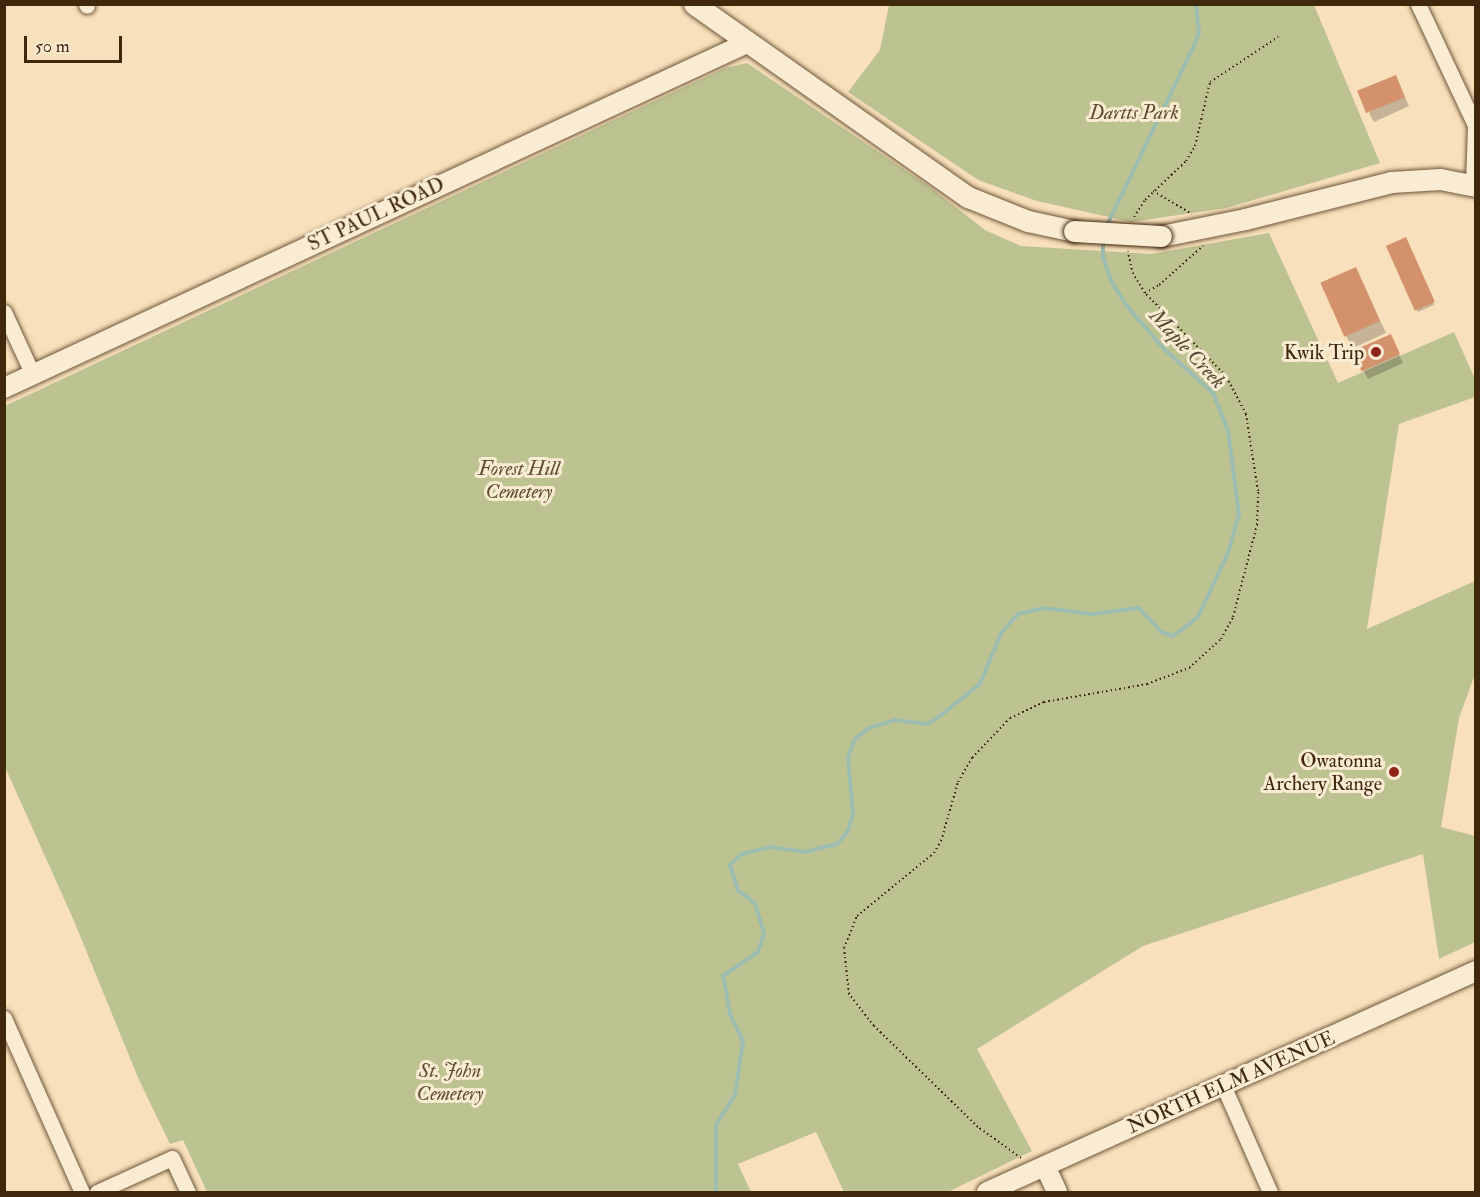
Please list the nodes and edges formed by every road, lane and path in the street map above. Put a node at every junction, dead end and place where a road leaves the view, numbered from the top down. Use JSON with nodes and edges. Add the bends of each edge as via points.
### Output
{"nodes":[{"id":1,"x":694,"y":4,"type":"edge"},
{"id":2,"x":1418,"y":4,"type":"edge"},
{"id":3,"x":1278,"y":38,"type":"dead end"},
{"id":4,"x":749,"y":42,"type":"junction"},
{"id":5,"x":1474,"y":185,"type":"edge"},
{"id":6,"x":1206,"y":228,"type":"junction"},
{"id":7,"x":4,"y":312,"type":"edge"},
{"id":8,"x":33,"y":375,"type":"junction"},
{"id":9,"x":4,"y":388,"type":"edge"},
{"id":10,"x":1476,"y":971,"type":"edge"},
{"id":11,"x":4,"y":1018,"type":"edge"},
{"id":12,"x":1223,"y":1085,"type":"junction"},
{"id":13,"x":1037,"y":1170,"type":"junction"},
{"id":14,"x":82,"y":1192,"type":"edge"},
{"id":15,"x":97,"y":1192,"type":"edge"},
{"id":16,"x":188,"y":1192,"type":"edge"},
{"id":17,"x":987,"y":1192,"type":"edge"},
{"id":18,"x":1057,"y":1192,"type":"edge"},
{"id":19,"x":1270,"y":1192,"type":"edge"}],
"edges":[{"from":1,"to":4,"type":"main road"},
{"from":2,"to":5,"type":"street","via":[[1475,125]]},
{"from":3,"to":6,"type":"path","via":[[1210,82],[1195,146],[1186,161],[1153,191],[1188,210]]},
{"from":4,"to":6,"type":"main road","bridge":true,"via":[[968,197],[1028,221],[1074,231],[1161,236]]},
{"from":4,"to":8,"type":"street","name":"ST PAUL ROAD"},
{"from":5,"to":6,"type":"main road","via":[[1440,179],[1391,182]]},
{"from":6,"to":13,"type":"path","via":[[1204,245],[1194,256],[1145,293],[1226,376],[1246,414],[1258,491],[1257,525],[1233,617],[1221,639],[1189,668],[1147,684],[1044,702],[1010,718],[972,758],[958,782],[941,842],[934,853],[857,916],[844,948],[849,994],[874,1026],[978,1127]]},
{"from":7,"to":8,"type":"street"},
{"from":8,"to":9,"type":"street","name":"ST PAUL ROAD"},
{"from":10,"to":12,"type":"street","name":"NORTH ELM AVENUE"},
{"from":11,"to":14,"type":"street"},
{"from":12,"to":13,"type":"street","name":"NORTH ELM AVENUE"},
{"from":12,"to":19,"type":"street"},
{"from":13,"to":17,"type":"street","name":"NORTH ELM AVENUE"},
{"from":13,"to":18,"type":"street"},
{"from":15,"to":16,"type":"street","via":[[172,1158]]}]}
